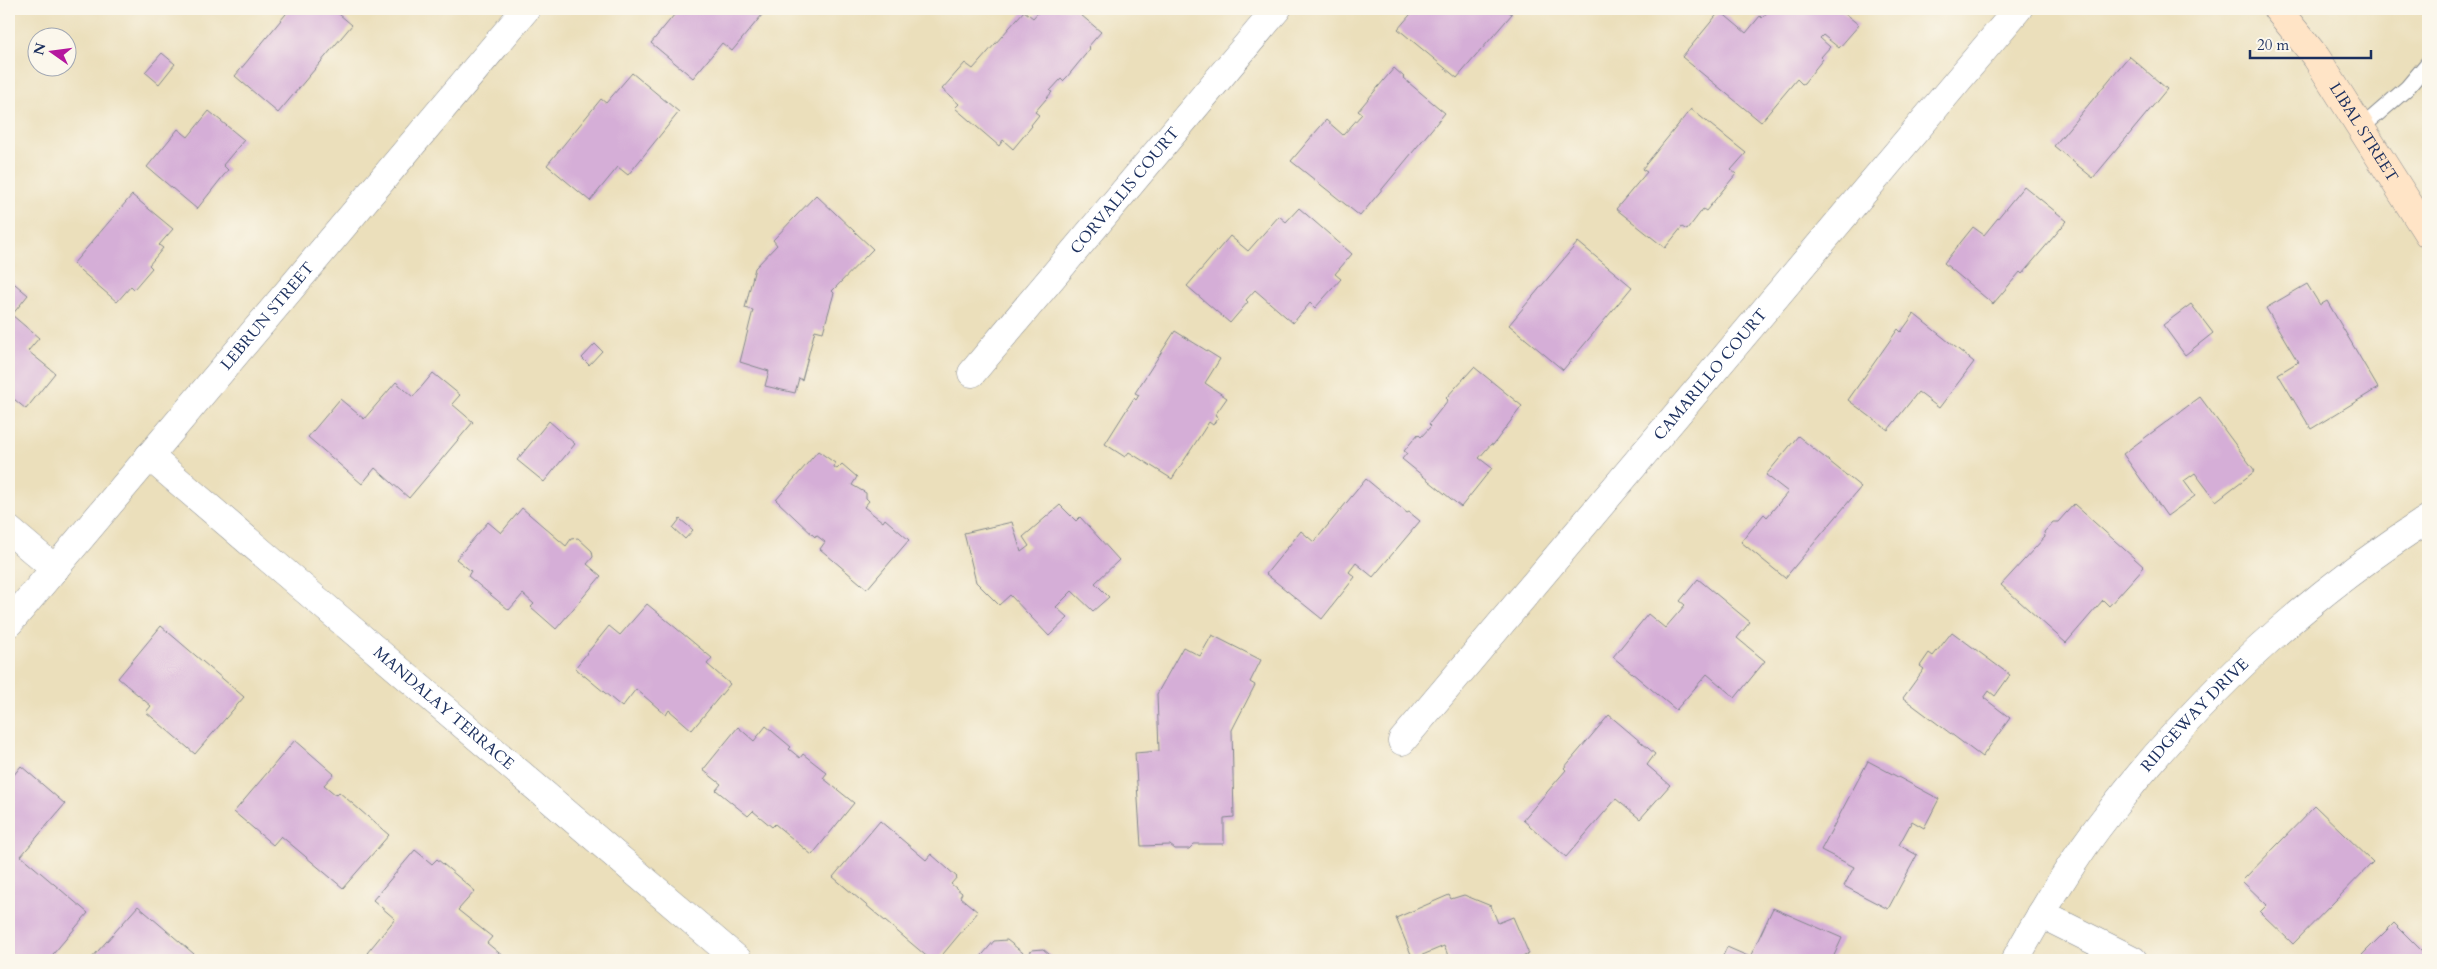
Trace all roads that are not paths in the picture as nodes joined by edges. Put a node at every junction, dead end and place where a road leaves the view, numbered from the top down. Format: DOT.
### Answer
graph roads {
  1 [pos="526,9"];
  2 [pos="1277,9"];
  3 [pos="2018,9"];
  4 [pos="2277,9"];
  5 [pos="2428,64"];
  6 [pos="2361,128"];
  7 [pos="2428,234"];
  8 [pos="972,373"];
  9 [pos="149,456"];
  10 [pos="2428,519"];
  11 [pos="9,530"];
  12 [pos="55,569"];
  13 [pos="9,624"];
  14 [pos="1402,741"];
  15 [pos="2041,914"];
  16 [pos="738,960"];
  17 [pos="2015,960"];
  18 [pos="2132,960"];
  1 -- 9 [label="street, LEBRUN STREET"];
  2 -- 8 [label="street, CORVALLIS COURT"];
  3 -- 14 [label="street, CAMARILLO COURT"];
  4 -- 6 [label="street, LIBAL STREET"];
  5 -- 6 [label="lane"];
  6 -- 7 [label="street, LIBAL STREET"];
  9 -- 12 [label="street, LEBRUN STREET"];
  9 -- 16 [label="street, MANDALAY TERRACE"];
  10 -- 15 [label="street, RIDGEWAY DRIVE"];
  11 -- 12 [label="street"];
  12 -- 13 [label="street, LEBRUN STREET"];
  15 -- 17 [label="street, RIDGEWAY DRIVE"];
  15 -- 18 [label="street"];
}
